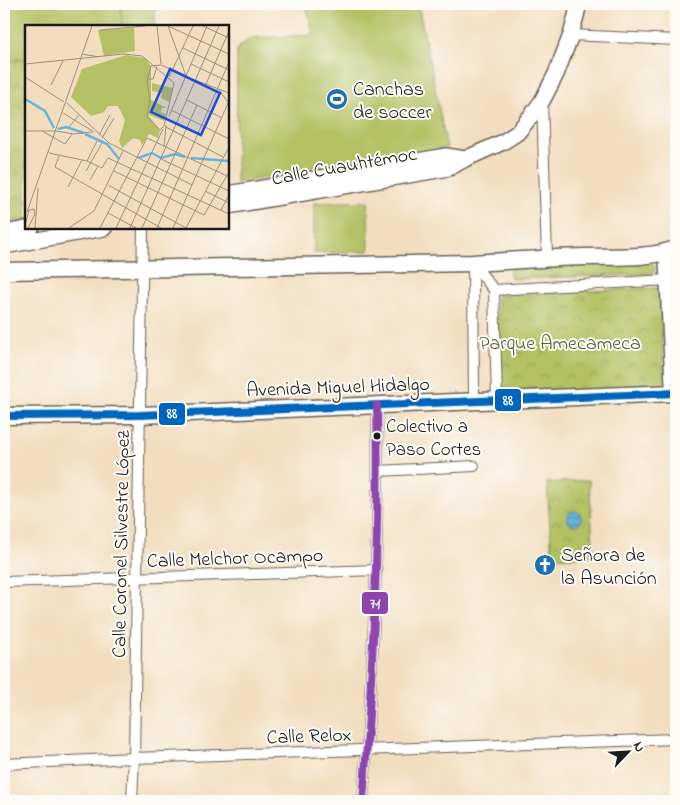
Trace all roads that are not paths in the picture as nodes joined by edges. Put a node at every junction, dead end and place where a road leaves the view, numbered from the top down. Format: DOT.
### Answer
graph roads {
  1 [pos="579,4"];
  2 [pos="571,35"];
  3 [pos="676,40"];
  4 [pos="542,101"];
  5 [pos="229,194"];
  6 [pos="245,197"];
  7 [pos="229,205"];
  8 [pos="26,229"];
  9 [pos="88,229"];
  10 [pos="143,229"];
  11 [pos="72,230"];
  12 [pos="4,233"];
  13 [pos="4,246"];
  14 [pos="672,250"];
  15 [pos="547,258"];
  16 [pos="474,264"];
  17 [pos="142,268"];
  18 [pos="4,271"];
  19 [pos="668,280"];
  20 [pos="494,290"];
  21 [pos="675,393"];
  22 [pos="497,400"];
  23 [pos="474,401"];
  24 [pos="377,405"];
  25 [pos="140,415"];
  26 [pos="4,416"];
  27 [pos="474,466"];
  28 [pos="378,471"];
  29 [pos="376,570"];
  30 [pos="136,578"];
  31 [pos="4,582"];
  32 [pos="676,739"];
  33 [pos="367,750"];
  34 [pos="134,758"];
  35 [pos="4,764"];
  36 [pos="132,801"];
  37 [pos="363,801"];
  1 -- 2 [label="main road, Calle Cuauhtémoc"];
  2 -- 3 [label="street"];
  2 -- 4 [label="main road, Calle Cuauhtémoc"];
  4 -- 6 [label="main road, Calle Cuauhtémoc"];
  4 -- 15 [label="street"];
  5 -- 6 [label="main road, Calle Cuauhtémoc"];
  6 -- 7 [label="main road, Calle Cuauhtémoc"];
  8 -- 12 [label="main road"];
  9 -- 11 [label="main road"];
  10 -- 17 [label="street, Calle Coronel Silvestre López"];
  11 -- 13 [label="main road"];
  14 -- 15 [label="main road"];
  14 -- 19 [label="main road"];
  15 -- 16 [label="main road"];
  16 -- 17 [label="main road"];
  16 -- 20 [label="street"];
  16 -- 23 [label="street"];
  17 -- 18 [label="main road"];
  17 -- 25 [label="street, Calle Coronel Silvestre López"];
  19 -- 20 [label="street"];
  19 -- 21 [label="main road"];
  20 -- 22 [label="street"];
  21 -- 22 [label="main road, Avenida Miguel Hidalgo"];
  22 -- 23 [label="main road, Avenida Miguel Hidalgo"];
  23 -- 24 [label="main road, Avenida Miguel Hidalgo"];
  24 -- 25 [label="main road, Avenida Miguel Hidalgo"];
  24 -- 28 [label="street"];
  25 -- 26 [label="main road, Avenida Miguel Hidalgo"];
  25 -- 30 [label="street, Calle Coronel Silvestre López"];
  27 -- 28 [label="street"];
  28 -- 29 [label="street"];
  29 -- 30 [label="street, Calle Melchor Ocampo"];
  29 -- 33 [label="street"];
  30 -- 31 [label="street, Calle Melchor Ocampo"];
  30 -- 34 [label="street, Calle Coronel Silvestre López"];
  32 -- 33 [label="street, Calle Relox"];
  33 -- 34 [label="street, Calle Relox"];
  33 -- 37 [label="street"];
  34 -- 35 [label="street, Calle Relox"];
  34 -- 36 [label="street, Calle Coronel Silvestre López"];
}
